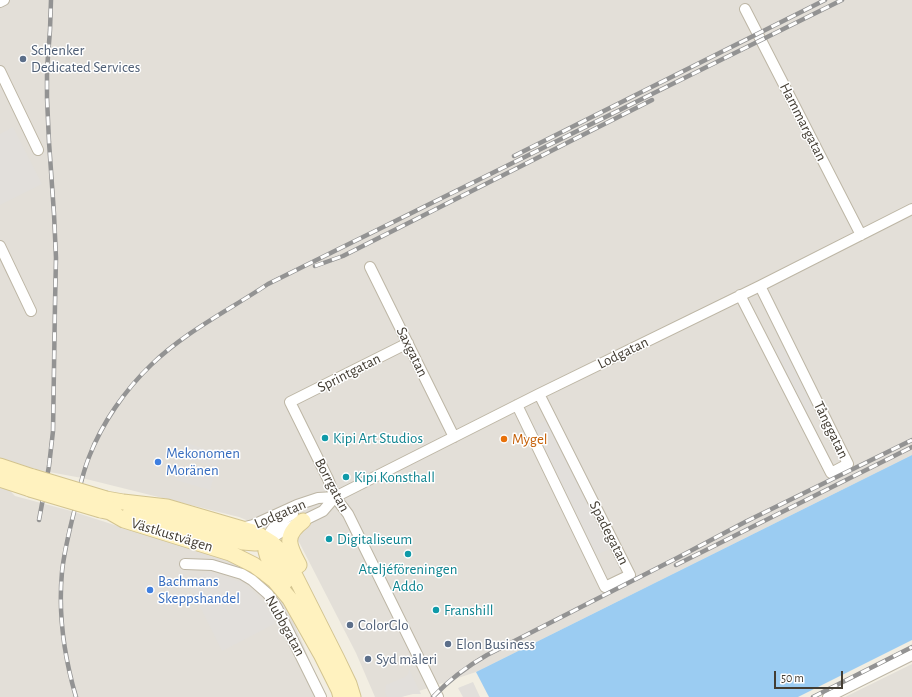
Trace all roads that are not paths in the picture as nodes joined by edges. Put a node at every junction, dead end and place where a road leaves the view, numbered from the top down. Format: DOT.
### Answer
graph roads {
  1 [pos="4,0"];
  2 [pos="0,2"];
  3 [pos="745,9"];
  4 [pos="0,71"];
  5 [pos="3,84"];
  6 [pos="38,150"];
  7 [pos="912,209"];
  8 [pos="861,235"];
  9 [pos="0,246"];
  10 [pos="370,267"];
  11 [pos="760,286"];
  12 [pos="740,296"];
  13 [pos="31,311"];
  14 [pos="408,343"];
  15 [pos="539,394"];
  16 [pos="290,402"];
  17 [pos="517,405"];
  18 [pos="454,437"];
  19 [pos="0,466"];
  20 [pos="0,479"];
  21 [pos="32,483"];
  22 [pos="335,497"];
  23 [pos="318,498"];
  24 [pos="106,507"];
  25 [pos="302,521"];
  26 [pos="241,528"];
  27 [pos="267,540"];
  28 [pos="185,564"];
  29 [pos="311,636"];
  30 [pos="912,655"];
  31 [pos="321,697"];
  32 [pos="341,697"];
  33 [pos="353,697"];
  34 [pos="358,697"];
  35 [pos="438,697"];
  36 [pos="828,697"];
  1 -- 2 [label="street"];
  3 -- 8 [label="street, Hammargatan"];
  4 -- 5 [label="street"];
  5 -- 6 [label="street"];
  7 -- 8 [label="street, Lodgatan"];
  8 -- 11 [label="street, Lodgatan"];
  9 -- 13 [label="street"];
  10 -- 14 [label="street, Saxgatan"];
  11 -- 12 [label="street, Lodgatan"];
  11 -- 12 [label="street, Tånggatan"];
  12 -- 15 [label="street, Lodgatan"];
  14 -- 16 [label="street, Sprintgatan"];
  14 -- 18 [label="street, Saxgatan"];
  15 -- 17 [label="street, Lodgatan"];
  15 -- 17 [label="street, Spadegatan"];
  16 -- 22 [label="street, Borrgatan"];
  17 -- 18 [label="street, Lodgatan"];
  18 -- 22 [label="street, Lodgatan"];
  19 -- 21 [label="main road, Västkustvägen"];
  20 -- 21 [label="main road, Västkustvägen"];
  21 -- 24 [label="main road, Västkustvägen, bridge"];
  22 -- 23 [label="street, Lodgatan"];
  22 -- 25 [label="street, Lodgatan"];
  22 -- 35 [label="street, Borrgatan"];
  23 -- 26 [label="street, Lodgatan"];
  23 -- 27 [label="street, Lodgatan"];
  24 -- 26 [label="main road, Västkustvägen"];
  24 -- 27 [label="main road"];
  24 -- 29 [label="main road, Västkustvägen"];
  25 -- 27 [label="street, Lodgatan"];
  25 -- 34 [label="main road"];
  26 -- 27 [label="main road, Västkustvägen"];
  27 -- 29 [label="main road, Västkustvägen"];
  27 -- 33 [label="main road, Västkustvägen"];
  28 -- 31 [label="street, Nubbgatan"];
  29 -- 32 [label="main road, Västkustvägen"];
  30 -- 36 [label="street"];
}
